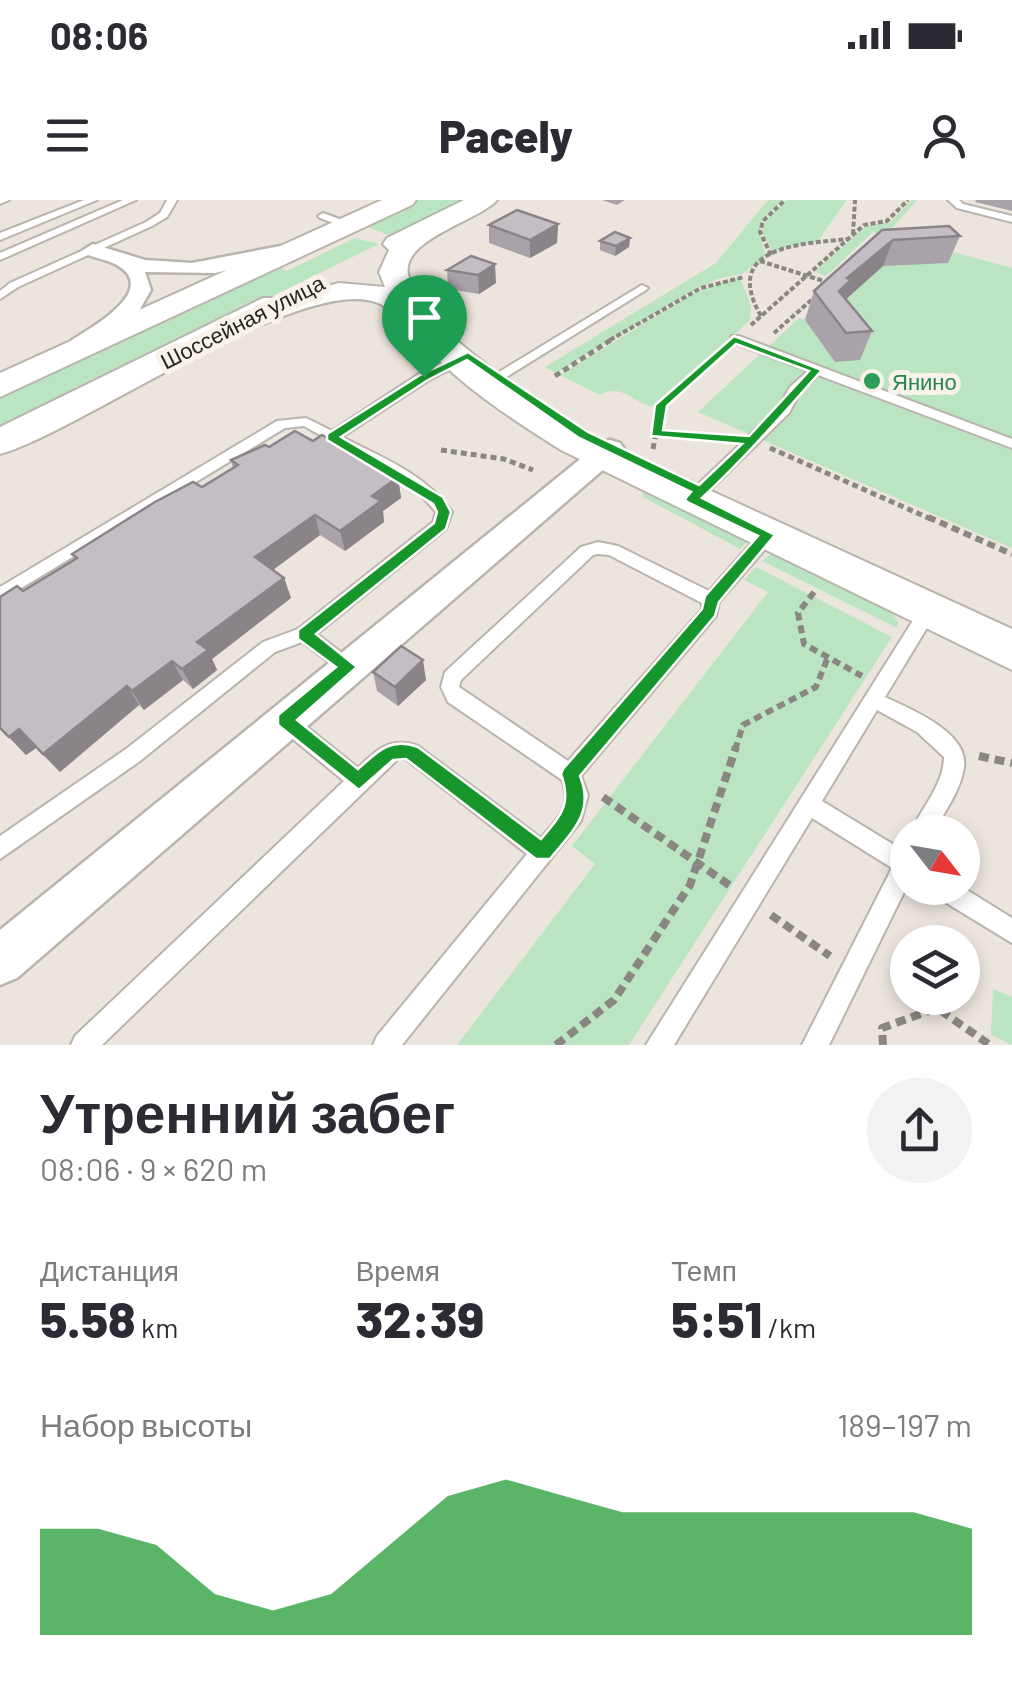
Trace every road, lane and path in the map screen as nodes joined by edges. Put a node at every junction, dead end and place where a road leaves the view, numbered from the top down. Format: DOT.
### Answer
graph roads {
  1 [pos="92,200"];
  2 [pos="134,200"];
  3 [pos="172,200"];
  4 [pos="402,200"];
  5 [pos="484,200"];
  6 [pos="784,200"];
  7 [pos="855,200"];
  8 [pos="908,200"];
  9 [pos="953,200"];
  10 [pos="128,214"];
  11 [pos="1012,219"];
  12 [pos="120,227"];
  13 [pos="424,230"];
  14 [pos="0,237"];
  15 [pos="850,237"];
  16 [pos="102,245"];
  17 [pos="296,249"];
  18 [pos="771,254"];
  19 [pos="0,257"];
  20 [pos="760,261"];
  21 [pos="130,265"];
  22 [pos="842,271"];
  23 [pos="807,276"];
  24 [pos="744,277"];
  25 [pos="830,283"];
  26 [pos="840,286"];
  27 [pos="642,288"];
  28 [pos="0,296"];
  29 [pos="761,316"];
  30 [pos="246,319"];
  31 [pos="734,340"];
  32 [pos="758,348"];
  33 [pos="70,353"];
  34 [pos="478,369"];
  35 [pos="816,370"];
  36 [pos="554,376"];
  37 [pos="0,386"];
  38 [pos="656,433"];
  39 [pos="332,437"];
  40 [pos="753,440"];
  41 [pos="0,442"];
  42 [pos="1012,444"];
  43 [pos="441,450"];
  44 [pos="606,452"];
  45 [pos="651,463"];
  46 [pos="534,470"];
  47 [pos="696,495"];
  48 [pos="768,535"];
  49 [pos="1012,554"];
  50 [pos="814,592"];
  51 [pos="0,595"];
  52 [pos="711,600"];
  53 [pos="930,605"];
  54 [pos="304,634"];
  55 [pos="1012,637"];
  56 [pos="1012,651"];
  57 [pos="828,657"];
  58 [pos="348,667"];
  59 [pos="876,693"];
  60 [pos="284,720"];
  61 [pos="570,774"];
  62 [pos="359,781"];
  63 [pos="808,804"];
  64 [pos="930,815"];
  65 [pos="0,849"];
  66 [pos="543,852"];
  67 [pos="890,853"];
  68 [pos="697,864"];
  69 [pos="890,896"];
  70 [pos="749,899"];
  71 [pos="970,905"];
  72 [pos="1012,931"];
  73 [pos="0,961"];
  74 [pos="852,971"];
  75 [pos="84,1045"];
  76 [pos="386,1045"];
  77 [pos="556,1045"];
  78 [pos="659,1045"];
  79 [pos="814,1045"];
  80 [pos="883,1045"];
  81 [pos="990,1045"];
  1 -- 14 [label="lane"];
  2 -- 10 [label="lane"];
  2 -- 19 [label="lane"];
  3 -- 16 [label="lane"];
  4 -- 17 [label="street, Шоссейная улица"];
  5 -- 13 [label="street, Шоссейная улица"];
  6 -- 18 [label="path"];
  7 -- 15 [label="path"];
  8 -- 15 [label="path"];
  9 -- 11 [label="lane"];
  12 -- 16 [label="lane"];
  13 -- 30 [label="street, Шоссейная улица"];
  13 -- 34 [label="street"];
  15 -- 18 [label="path"];
  15 -- 23 [label="path"];
  16 -- 21 [label="street"];
  16 -- 28 [label="lane"];
  17 -- 21 [label="street"];
  17 -- 33 [label="street, Шоссейная улица"];
  18 -- 20 [label="path"];
  20 -- 23 [label="path"];
  20 -- 24 [label="path"];
  21 -- 33 [label="street"];
  22 -- 25 [label="path"];
  23 -- 25 [label="path"];
  23 -- 29 [label="path"];
  24 -- 29 [label="path"];
  24 -- 36 [label="path"];
  25 -- 26 [label="path"];
  25 -- 32 [label="path"];
  27 -- 34 [label="lane"];
  29 -- 31 [label="path"];
  30 -- 34 [label="street"];
  30 -- 41 [label="street, Шоссейная улица"];
  31 -- 32 [label="lane"];
  31 -- 38 [label="path"];
  32 -- 35 [label="lane"];
  33 -- 37 [label="street, Шоссейная улица"];
  34 -- 39 [label="lane"];
  34 -- 44 [label="street"];
  35 -- 40 [label="lane"];
  35 -- 42 [label="lane"];
  38 -- 40 [label="path"];
  38 -- 45 [label="path"];
  39 -- 51 [label="lane"];
  39 -- 54 [label="lane"];
  40 -- 47 [label="lane"];
  40 -- 49 [label="path"];
  43 -- 46 [label="path"];
  44 -- 47 [label="street"];
  44 -- 58 [label="street"];
  47 -- 48 [label="street"];
  47 -- 53 [label="street"];
  48 -- 52 [label="lane"];
  48 -- 53 [label="street"];
  50 -- 57 [label="path"];
  52 -- 61 [label="lane"];
  52 -- 61 [label="lane"];
  53 -- 55 [label="street"];
  53 -- 56 [label="street"];
  53 -- 59 [label="lane"];
  54 -- 58 [label="lane"];
  54 -- 65 [label="lane"];
  57 -- 59 [label="path"];
  57 -- 68 [label="path"];
  58 -- 60 [label="street"];
  59 -- 63 [label="lane"];
  59 -- 64 [label="lane"];
  60 -- 62 [label="lane"];
  60 -- 73 [label="street"];
  61 -- 66 [label="lane"];
  61 -- 68 [label="path"];
  62 -- 66 [label="lane"];
  62 -- 75 [label="lane"];
  63 -- 67 [label="lane"];
  63 -- 70 [label="lane"];
  66 -- 76 [label="lane"];
  68 -- 70 [label="path"];
  68 -- 77 [label="path"];
  69 -- 74 [label="lane"];
  70 -- 74 [label="path"];
  70 -- 78 [label="lane"];
  71 -- 72 [label="lane"];
  74 -- 79 [label="lane"];
  80 -- 81 [label="path"];
}
